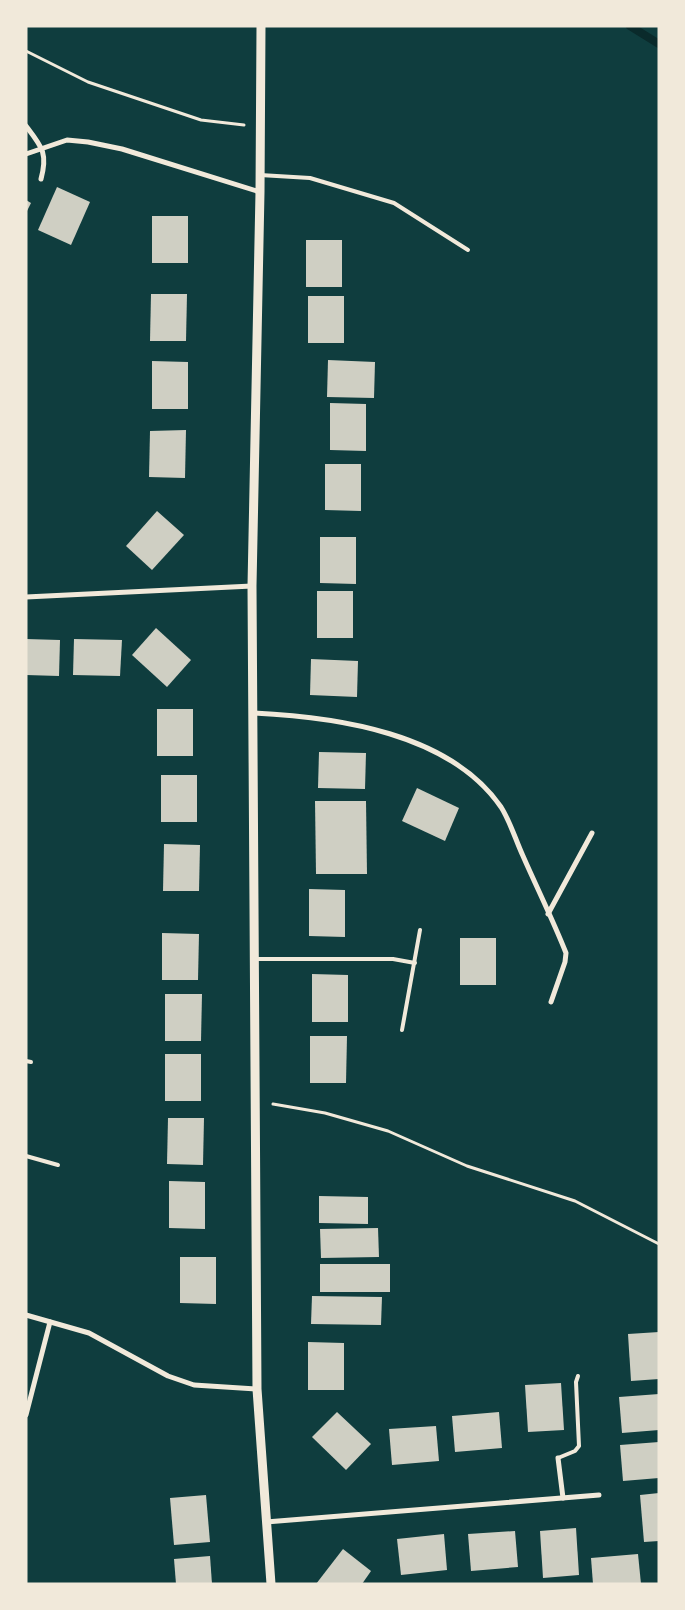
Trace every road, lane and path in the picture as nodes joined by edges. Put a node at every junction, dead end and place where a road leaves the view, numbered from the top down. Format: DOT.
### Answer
graph roads {
  1 [pos="261,26"];
  2 [pos="26,51"];
  3 [pos="26,126"];
  4 [pos="260,127"];
  5 [pos="42,149"];
  6 [pos="26,154"];
  7 [pos="260,175"];
  8 [pos="41,179"];
  9 [pos="260,192"];
  10 [pos="468,250"];
  11 [pos="252,586"];
  12 [pos="26,597"];
  13 [pos="254,713"];
  14 [pos="592,833"];
  15 [pos="548,914"];
  16 [pos="420,930"];
  17 [pos="255,959"];
  18 [pos="415,963"];
  19 [pos="551,1002"];
  20 [pos="402,1030"];
  21 [pos="256,1100"];
  22 [pos="26,1156"];
  23 [pos="58,1165"];
  24 [pos="659,1244"];
  25 [pos="26,1315"];
  26 [pos="50,1322"];
  27 [pos="578,1376"];
  28 [pos="257,1389"];
  29 [pos="26,1415"];
  30 [pos="558,1458"];
  31 [pos="599,1494"];
  32 [pos="563,1498"];
  33 [pos="266,1522"];
  34 [pos="271,1584"];
  1 -- 4 [label="street"];
  2 -- 4 [label="path"];
  3 -- 5 [label="street"];
  4 -- 7 [label="street"];
  5 -- 6 [label="street"];
  5 -- 8 [label="street"];
  5 -- 9 [label="street"];
  7 -- 9 [label="street"];
  7 -- 10 [label="lane"];
  9 -- 11 [label="street"];
  11 -- 12 [label="street"];
  11 -- 13 [label="street"];
  13 -- 15 [label="street"];
  13 -- 17 [label="street"];
  14 -- 15 [label="street"];
  15 -- 19 [label="street"];
  16 -- 18 [label="lane"];
  17 -- 18 [label="lane"];
  17 -- 21 [label="street"];
  18 -- 20 [label="lane"];
  21 -- 24 [label="path"];
  21 -- 28 [label="street"];
  22 -- 23 [label="lane"];
  25 -- 26 [label="street"];
  26 -- 28 [label="street"];
  26 -- 29 [label="street"];
  27 -- 30 [label="lane"];
  28 -- 33 [label="street"];
  30 -- 32 [label="street"];
  31 -- 32 [label="street"];
  32 -- 33 [label="street"];
  33 -- 34 [label="street"];
}
